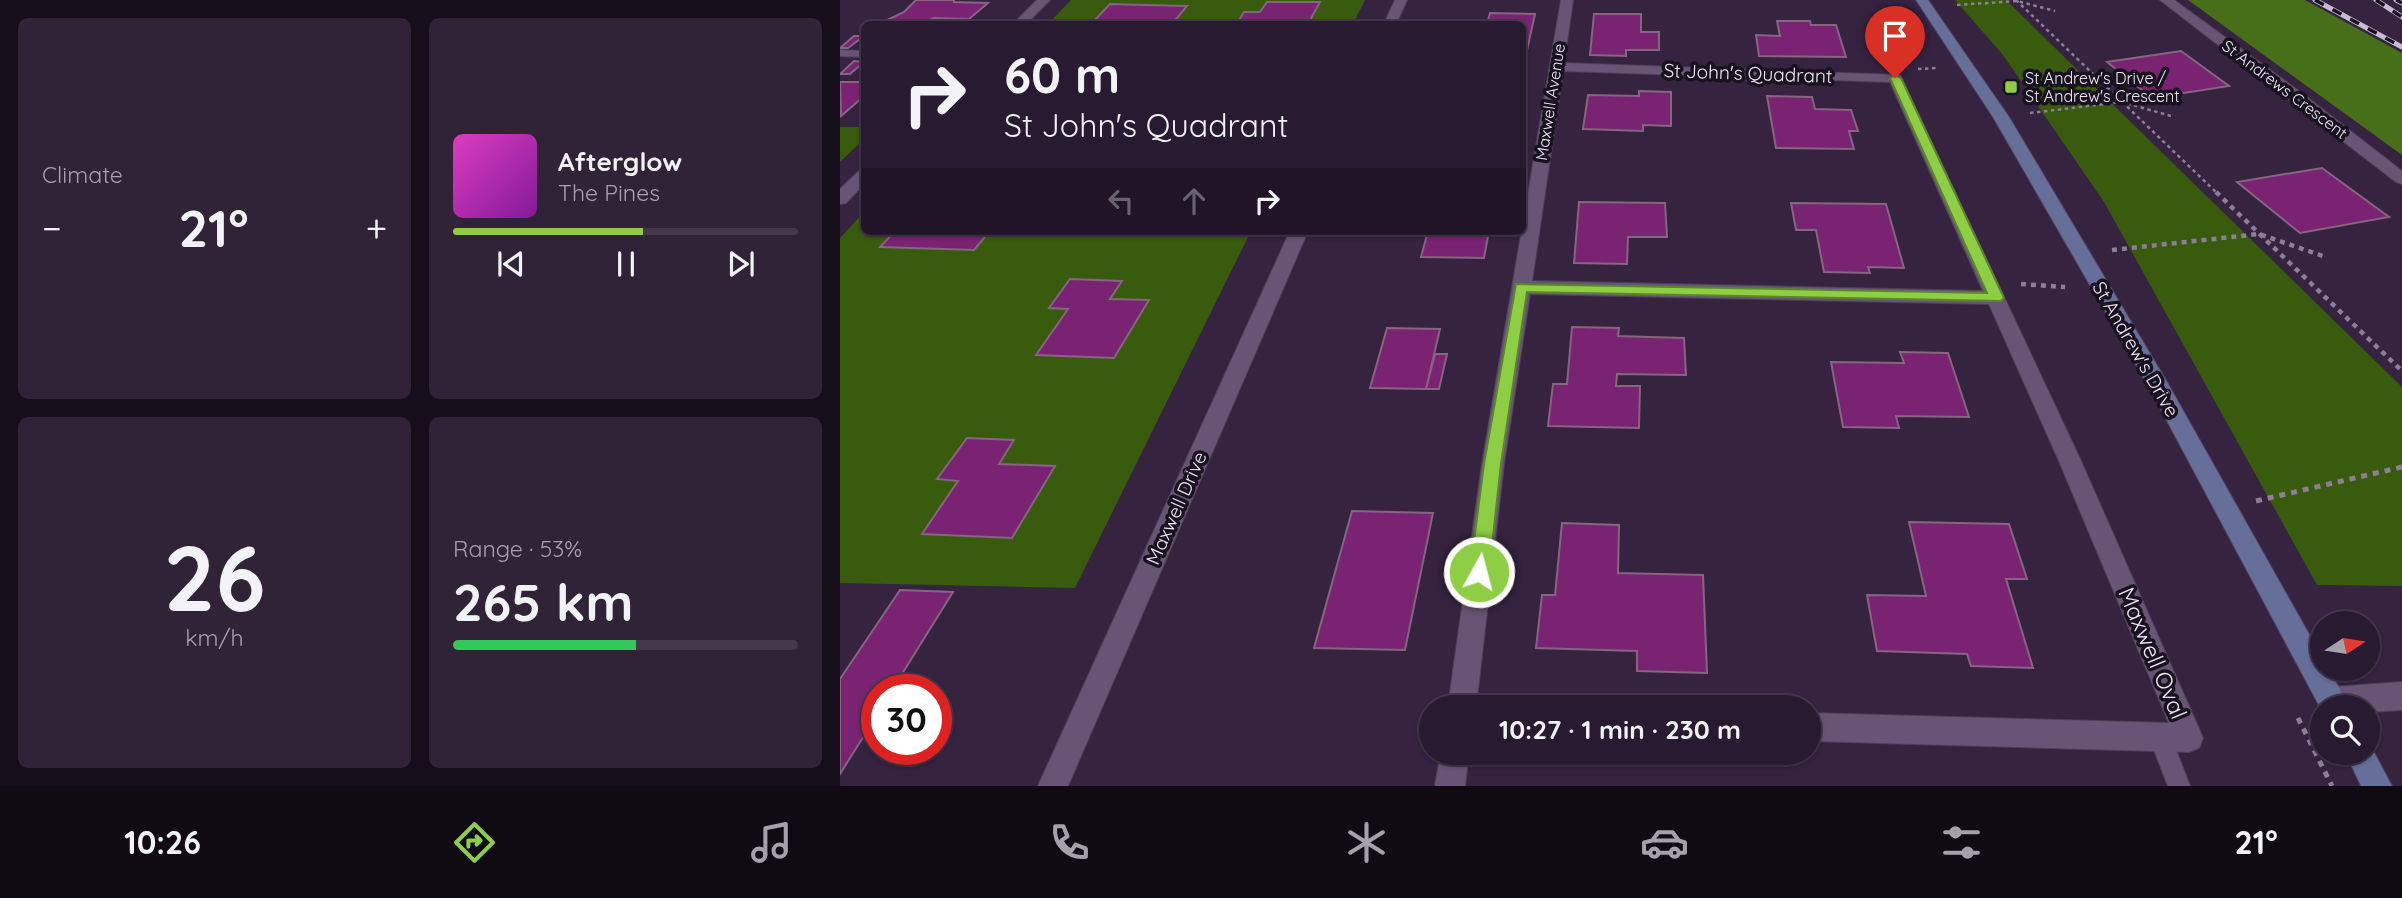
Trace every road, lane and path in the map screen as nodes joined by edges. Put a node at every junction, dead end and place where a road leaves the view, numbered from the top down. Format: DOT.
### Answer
graph roads {
  1 [pos="1044,0"];
  2 [pos="1401,0"];
  3 [pos="1567,0"];
  4 [pos="2017,0"];
  5 [pos="2166,0"];
  6 [pos="1925,4"];
  7 [pos="2056,11"];
  8 [pos="1022,21"];
  9 [pos="1391,21"];
  10 [pos="840,53"];
  11 [pos="861,54"];
  12 [pos="1969,67"];
  13 [pos="1555,68"];
  14 [pos="1895,78"];
  15 [pos="2122,102"];
  16 [pos="2171,116"];
  17 [pos="2001,117"];
  18 [pos="861,178"];
  19 [pos="2402,179"];
  20 [pos="840,199"];
  21 [pos="2259,234"];
  22 [pos="1297,235"];
  23 [pos="2080,253"];
  24 [pos="2326,257"];
  25 [pos="1521,287"];
  26 [pos="2101,289"];
  27 [pos="1993,290"];
  28 [pos="2402,372"];
  29 [pos="2402,467"];
  30 [pos="2227,509"];
  31 [pos="1464,695"];
  32 [pos="2328,695"];
  33 [pos="2402,696"];
  34 [pos="2380,699"];
  35 [pos="1821,727"];
  36 [pos="2160,737"];
  37 [pos="1453,765"];
  38 [pos="2366,765"];
  39 [pos="1053,786"];
  40 [pos="1450,786"];
  41 [pos="2179,786"];
  42 [pos="2377,786"];
  1 -- 8 [label="street"];
  2 -- 9 [label="street"];
  3 -- 13 [label="street, Maxwell Avenue"];
  4 -- 6 [label="path"];
  4 -- 7 [label="path"];
  4 -- 15 [label="path"];
  5 -- 19 [label="street, St Andrews Crescent"];
  6 -- 12 [label="street, St Andrew's Drive"];
  10 -- 11 [label="lane"];
  12 -- 14 [label="path"];
  12 -- 17 [label="street, St Andrew's Drive"];
  13 -- 14 [label="street, St John's Quadrant"];
  13 -- 25 [label="street, Maxwell Avenue"];
  14 -- 27 [label="street"];
  15 -- 16 [label="path"];
  15 -- 17 [label="path"];
  15 -- 21 [label="path"];
  17 -- 23 [label="street, St Andrew's Drive"];
  18 -- 20 [label="street"];
  21 -- 23 [label="path"];
  21 -- 24 [label="path"];
  21 -- 28 [label="path"];
  22 -- 39 [label="street, Maxwell Drive"];
  23 -- 26 [label="street, St Andrew's Drive"];
  25 -- 27 [label="street"];
  25 -- 31 [label="street, Maxwell Avenue"];
  26 -- 27 [label="path"];
  26 -- 30 [label="street, St Andrew's Drive"];
  27 -- 36 [label="street, Maxwell Oval"];
  29 -- 30 [label="path"];
  30 -- 32 [label="street, St Andrew's Drive"];
  33 -- 34 [label="street"];
  35 -- 36 [label="street, Maxwell Oval"];
  36 -- 41 [label="lane"];
  37 -- 40 [label="street"];
  38 -- 42 [label="street"];
}
